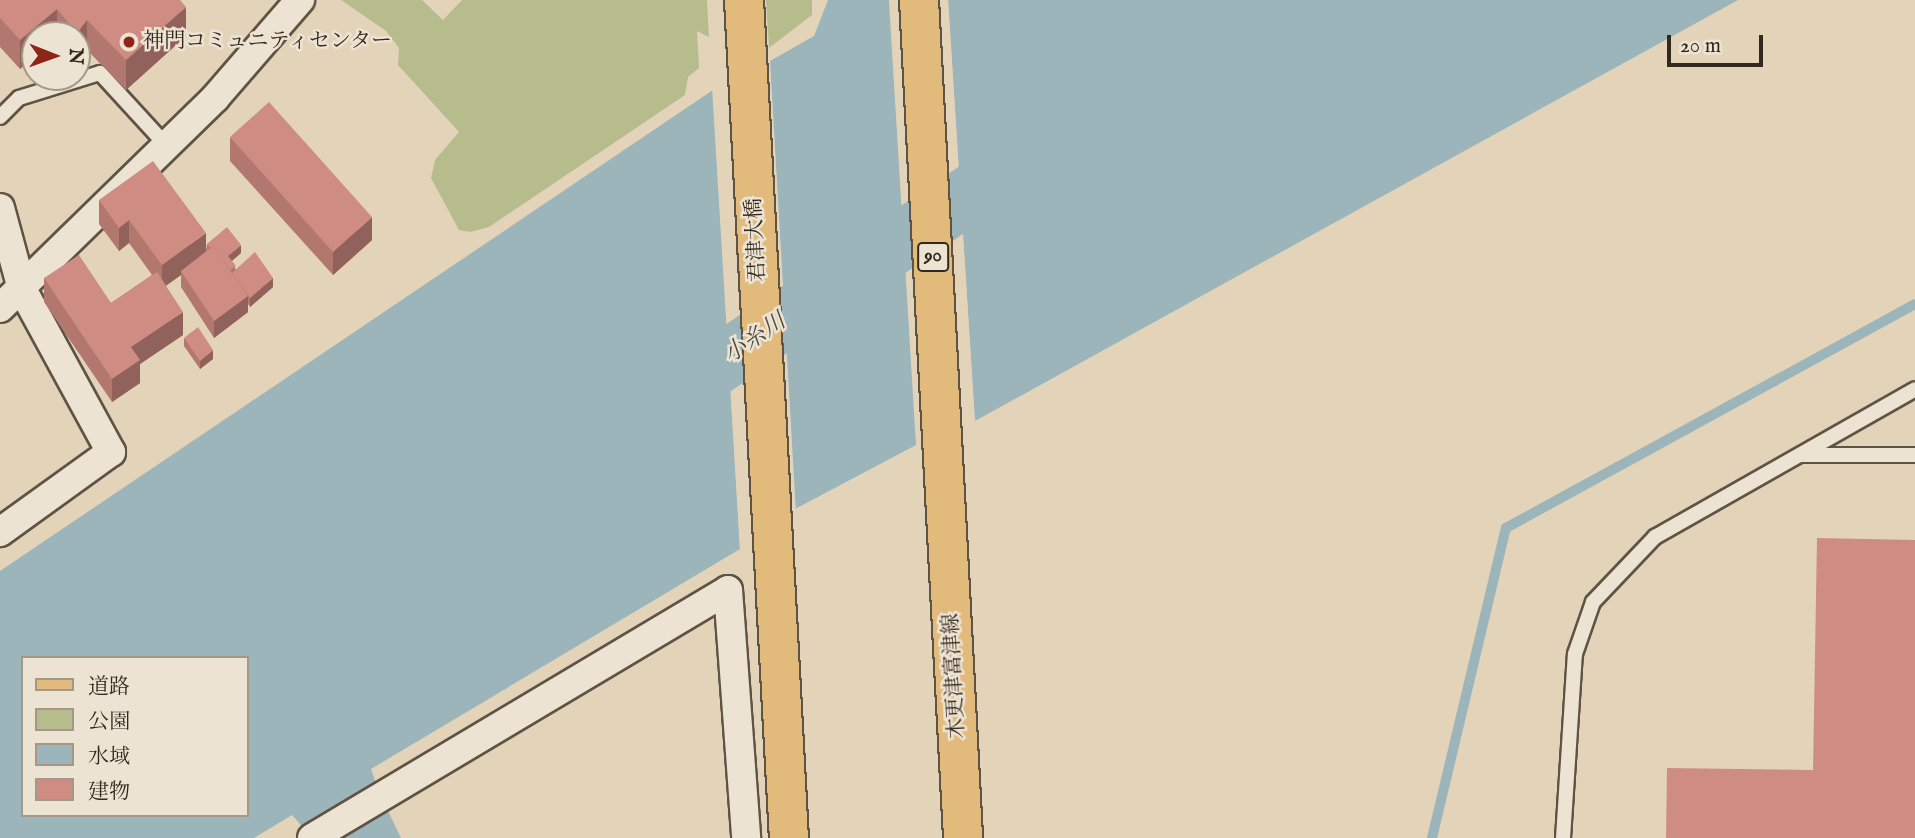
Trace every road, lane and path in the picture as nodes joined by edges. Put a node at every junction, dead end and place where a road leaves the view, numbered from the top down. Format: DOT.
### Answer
graph roads {
  1 [pos="300,0"];
  2 [pos="744,0"];
  3 [pos="919,0"];
  4 [pos="0,117"];
  5 [pos="167,146"];
  6 [pos="0,208"];
  7 [pos="22,289"];
  8 [pos="0,308"];
  9 [pos="1915,389"];
  10 [pos="1799,455"];
  11 [pos="1915,455"];
  12 [pos="0,532"];
  13 [pos="312,838"];
  14 [pos="746,838"];
  15 [pos="789,838"];
  16 [pos="963,838"];
  17 [pos="1563,838"];
  1 -- 5 [label="street"];
  2 -- 15 [label="main road, 君津大橋"];
  3 -- 16 [label="main road, 木更津富津線 / 90"];
  4 -- 5 [label="lane"];
  5 -- 7 [label="street"];
  6 -- 7 [label="street"];
  7 -- 8 [label="street"];
  7 -- 12 [label="street"];
  9 -- 10 [label="lane"];
  10 -- 11 [label="lane"];
  10 -- 17 [label="lane"];
  13 -- 14 [label="street"];
}
